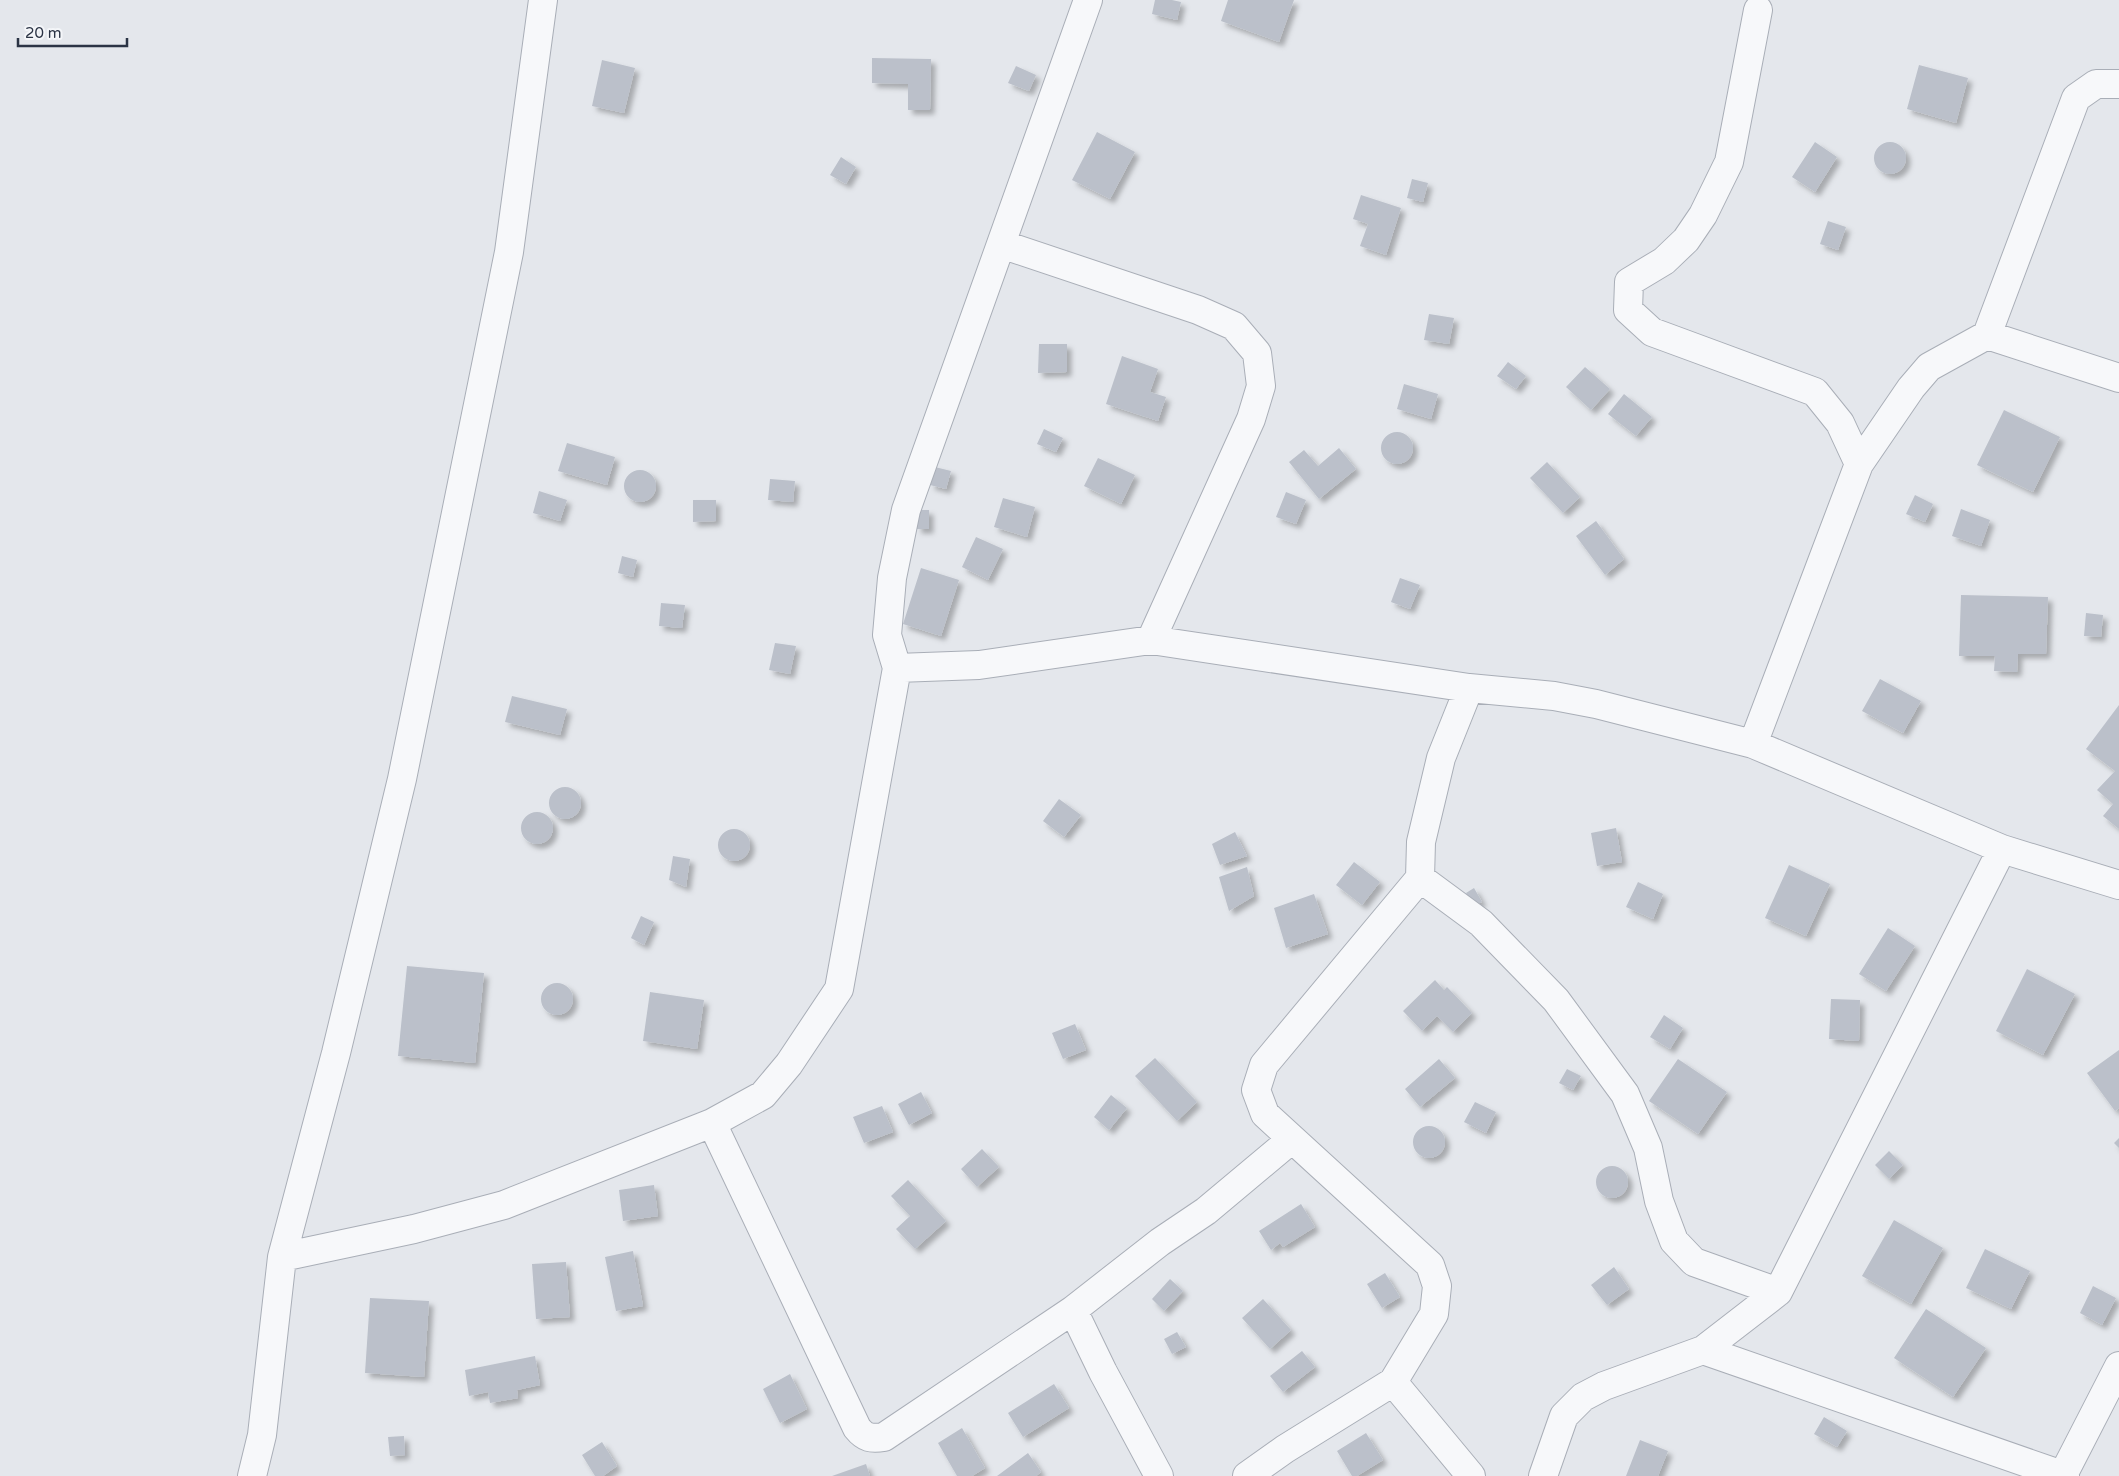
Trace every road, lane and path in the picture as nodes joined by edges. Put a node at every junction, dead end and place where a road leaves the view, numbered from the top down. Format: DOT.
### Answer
graph roads {
  1 [pos="543,0"];
  2 [pos="1088,0"];
  3 [pos="1758,10"];
  4 [pos="2119,84"];
  5 [pos="1001,244"];
  6 [pos="1987,335"];
  7 [pos="2119,378"];
  8 [pos="1859,464"];
  9 [pos="1151,640"];
  10 [pos="897,668"];
  11 [pos="1469,688"];
  12 [pos="1753,744"];
  13 [pos="2002,849"];
  14 [pos="1420,878"];
  15 [pos="2119,885"];
  16 [pos="712,1123"];
  17 [pos="1292,1139"];
  18 [pos="282,1257"];
  19 [pos="1778,1292"];
  20 [pos="1073,1310"];
  21 [pos="1704,1350"];
  22 [pos="2119,1366"];
  23 [pos="1393,1382"];
  24 [pos="252,1476"];
  25 [pos="1159,1476"];
  26 [pos="1247,1476"];
  27 [pos="1471,1476"];
  28 [pos="1543,1476"];
  29 [pos="2064,1476"];
  1 -- 18 [label="street"];
  2 -- 5 [label="street"];
  3 -- 8 [label="street"];
  4 -- 6 [label="street"];
  5 -- 9 [label="street"];
  5 -- 10 [label="street"];
  6 -- 7 [label="street"];
  6 -- 8 [label="street"];
  8 -- 12 [label="street"];
  9 -- 10 [label="street"];
  9 -- 11 [label="street"];
  10 -- 16 [label="street"];
  11 -- 12 [label="street"];
  11 -- 14 [label="street"];
  12 -- 13 [label="street"];
  13 -- 15 [label="street"];
  13 -- 19 [label="street"];
  14 -- 17 [label="street"];
  14 -- 19 [label="street"];
  16 -- 18 [label="street"];
  16 -- 20 [label="street"];
  17 -- 20 [label="street"];
  17 -- 23 [label="street"];
  18 -- 24 [label="street"];
  19 -- 21 [label="street"];
  20 -- 25 [label="street"];
  21 -- 28 [label="street"];
  21 -- 29 [label="street"];
  22 -- 29 [label="street"];
  23 -- 26 [label="street"];
  23 -- 27 [label="street"];
}
